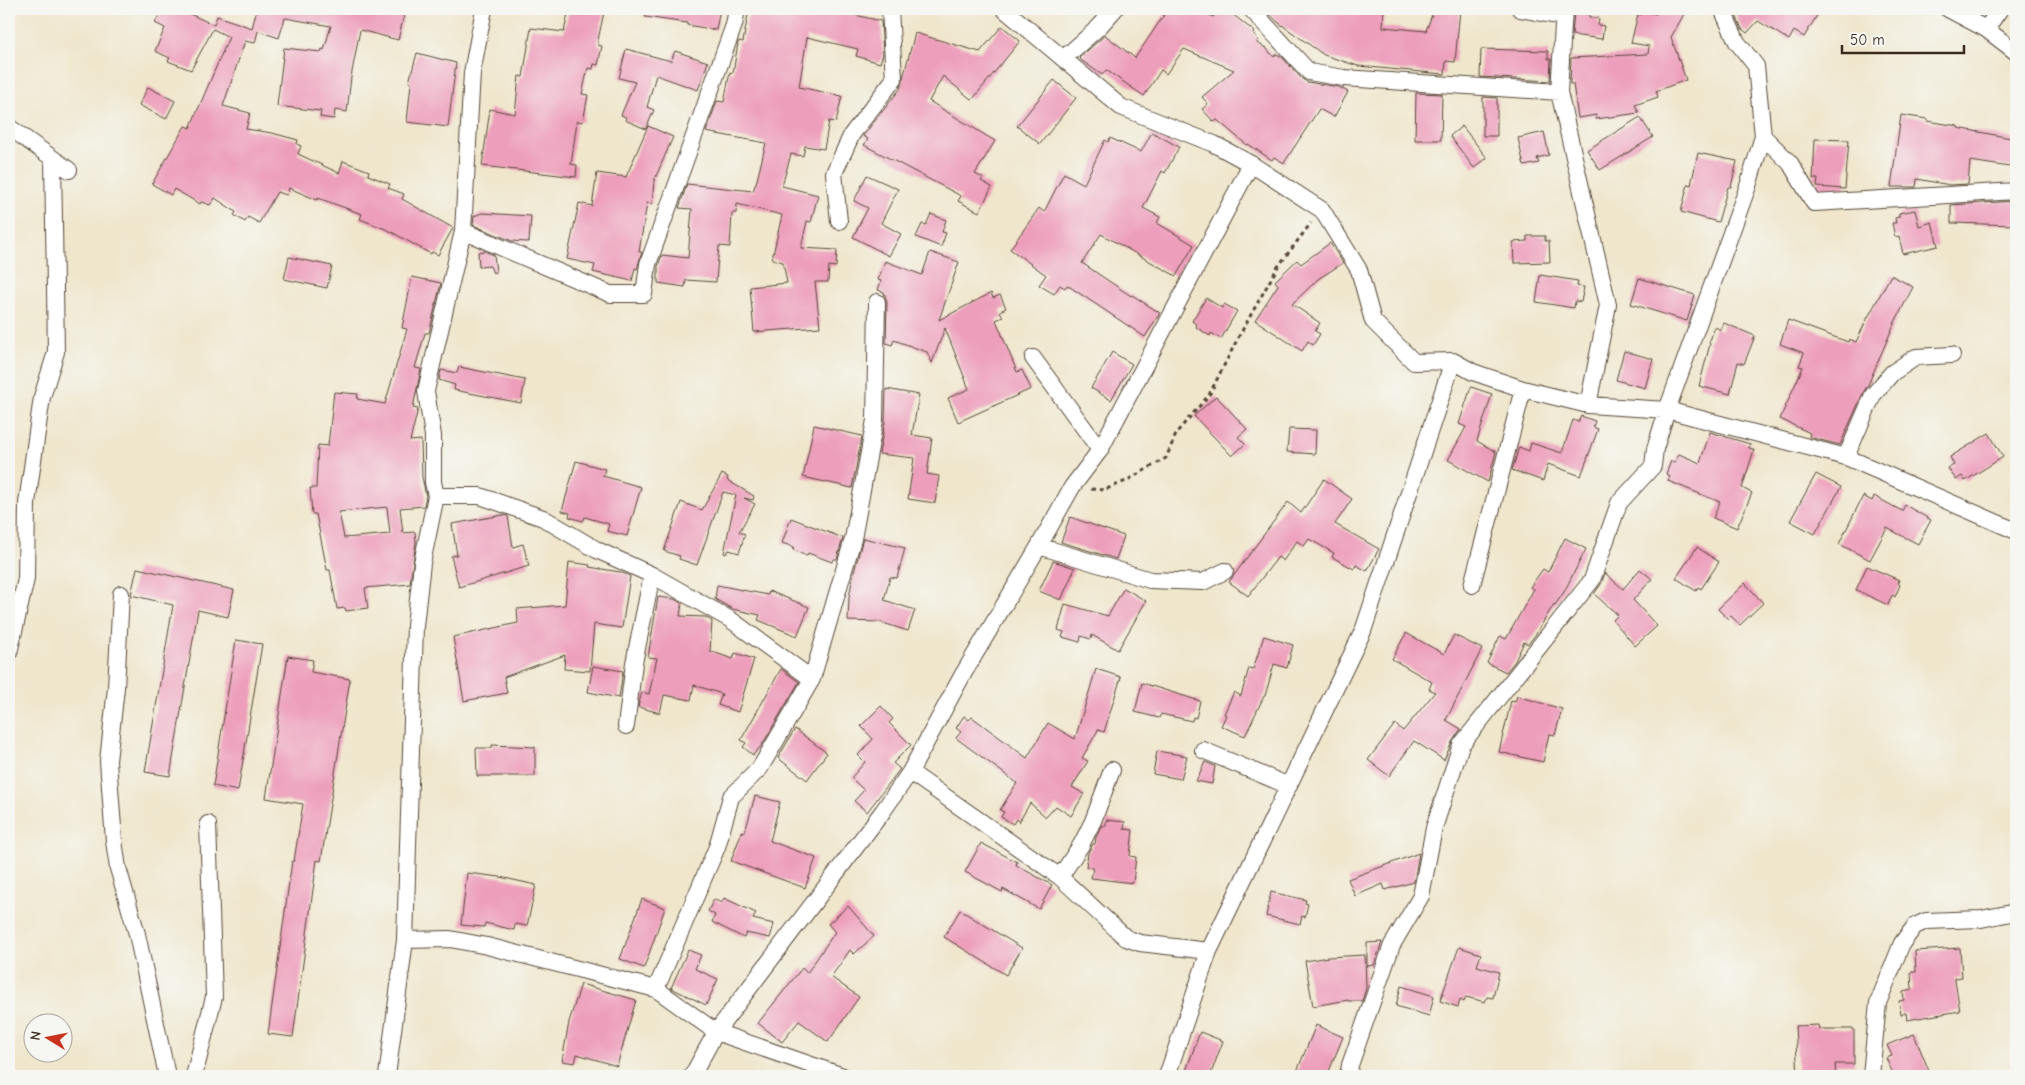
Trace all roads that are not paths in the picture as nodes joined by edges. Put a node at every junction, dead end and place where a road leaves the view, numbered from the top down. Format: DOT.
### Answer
graph roads {
  1 [pos="484,9"];
  2 [pos="737,9"];
  3 [pos="890,9"];
  4 [pos="1004,9"];
  5 [pos="1115,9"];
  6 [pos="1251,9"];
  7 [pos="1520,9"];
  8 [pos="1722,9"];
  9 [pos="1948,9"];
  10 [pos="2000,9"];
  11 [pos="1563,13"];
  12 [pos="1986,29"];
  13 [pos="2016,52"];
  14 [pos="1064,58"];
  15 [pos="1559,92"];
  16 [pos="9,127"];
  17 [pos="1763,136"];
  18 [pos="53,159"];
  19 [pos="1251,164"];
  20 [pos="68,170"];
  21 [pos="2016,191"];
  22 [pos="839,221"];
  23 [pos="463,232"];
  24 [pos="877,302"];
  25 [pos="1952,355"];
  26 [pos="1033,358"];
  27 [pos="1453,360"];
  28 [pos="1523,389"];
  29 [pos="1588,405"];
  30 [pos="1667,410"];
  31 [pos="1100,450"];
  32 [pos="1846,457"];
  33 [pos="436,496"];
  34 [pos="2016,531"];
  35 [pos="1040,546"];
  36 [pos="1225,571"];
  37 [pos="652,575"];
  38 [pos="1472,585"];
  39 [pos="121,594"];
  40 [pos="9,653"];
  41 [pos="812,679"];
  42 [pos="626,726"];
  43 [pos="1203,750"];
  44 [pos="1112,770"];
  45 [pos="910,772"];
  46 [pos="1288,786"];
  47 [pos="208,824"];
  48 [pos="1060,877"];
  49 [pos="2016,912"];
  50 [pos="405,940"];
  51 [pos="1209,951"];
  52 [pos="656,989"];
  53 [pos="716,1032"];
  54 [pos="167,1076"];
  55 [pos="194,1076"];
  56 [pos="387,1076"];
  57 [pos="692,1076"];
  58 [pos="843,1076"];
  59 [pos="1167,1076"];
  60 [pos="1348,1076"];
  61 [pos="1871,1076"];
  1 -- 23 [label="street"];
  2 -- 23 [label="street"];
  3 -- 22 [label="street"];
  4 -- 14 [label="street"];
  5 -- 14 [label="street"];
  6 -- 15 [label="street"];
  7 -- 11 [label="street"];
  8 -- 17 [label="street"];
  9 -- 12 [label="street"];
  10 -- 12 [label="street"];
  11 -- 15 [label="street"];
  12 -- 13 [label="street"];
  14 -- 19 [label="street"];
  15 -- 29 [label="street"];
  16 -- 18 [label="street"];
  17 -- 21 [label="street"];
  17 -- 30 [label="street"];
  18 -- 20 [label="street"];
  18 -- 40 [label="street"];
  19 -- 27 [label="street"];
  19 -- 31 [label="street"];
  23 -- 33 [label="street"];
  24 -- 41 [label="street"];
  25 -- 32 [label="street"];
  26 -- 31 [label="street"];
  27 -- 28 [label="street"];
  27 -- 46 [label="street"];
  28 -- 29 [label="street"];
  28 -- 38 [label="street"];
  29 -- 30 [label="street"];
  30 -- 32 [label="street"];
  30 -- 60 [label="street"];
  31 -- 35 [label="street"];
  32 -- 34 [label="street"];
  33 -- 37 [label="street"];
  33 -- 50 [label="street"];
  35 -- 36 [label="street"];
  35 -- 45 [label="street"];
  37 -- 41 [label="street"];
  37 -- 42 [label="street"];
  39 -- 54 [label="street"];
  41 -- 52 [label="street"];
  43 -- 46 [label="street"];
  44 -- 48 [label="street"];
  45 -- 48 [label="street"];
  45 -- 53 [label="street"];
  46 -- 51 [label="street"];
  47 -- 55 [label="street"];
  48 -- 51 [label="street"];
  49 -- 61 [label="street"];
  50 -- 52 [label="street"];
  50 -- 56 [label="street"];
  51 -- 59 [label="street"];
  52 -- 53 [label="street"];
  53 -- 57 [label="street"];
  53 -- 58 [label="street"];
}
